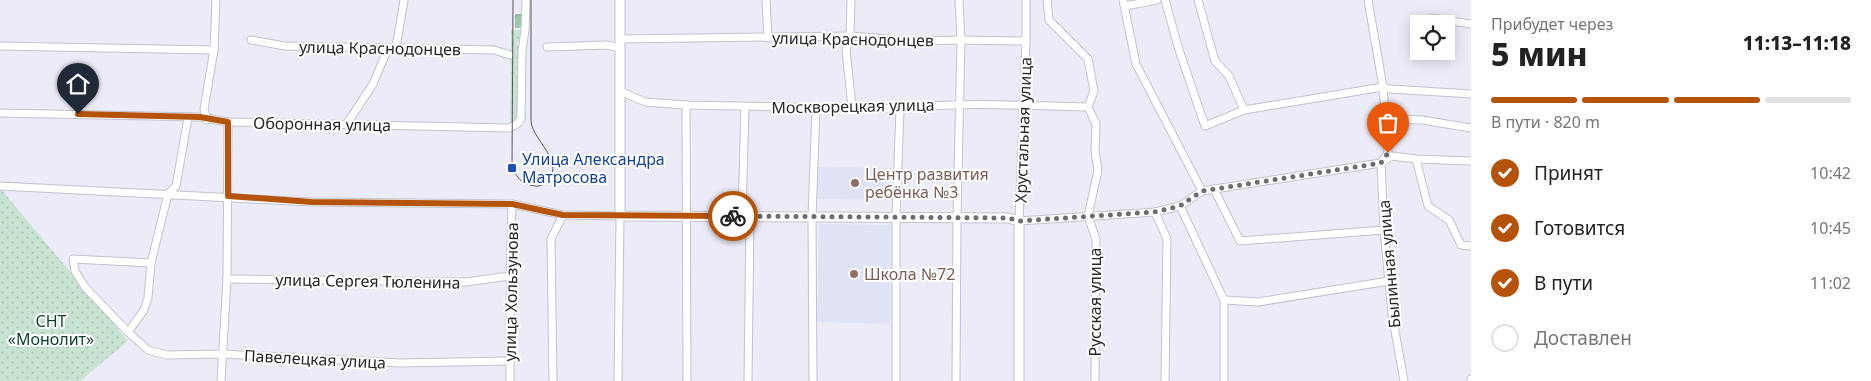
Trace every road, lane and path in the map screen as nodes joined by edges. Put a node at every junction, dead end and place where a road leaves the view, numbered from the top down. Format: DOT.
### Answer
graph roads {
  1 [pos="216,0"];
  2 [pos="404,0"];
  3 [pos="526,0"];
  4 [pos="620,0"];
  5 [pos="766,0"];
  6 [pos="851,0"];
  7 [pos="959,0"];
  8 [pos="1026,0"];
  9 [pos="1047,0"];
  10 [pos="1157,0"];
  11 [pos="1166,0"];
  12 [pos="1198,0"];
  13 [pos="1368,0"];
  14 [pos="1124,3"];
  15 [pos="1455,22"];
  16 [pos="1471,24"];
  17 [pos="850,36"];
  18 [pos="768,37"];
  19 [pos="251,40"];
  20 [pos="961,40"];
  21 [pos="1026,41"];
  22 [pos="620,43"];
  23 [pos="0,46"];
  24 [pos="547,47"];
  25 [pos="396,48"];
  26 [pos="214,50"];
  27 [pos="510,55"];
  28 [pos="1383,86"];
  29 [pos="620,91"];
  30 [pos="1471,94"];
  31 [pos="960,104"];
  32 [pos="686,105"];
  33 [pos="1023,106"];
  34 [pos="745,107"];
  35 [pos="1088,107"];
  36 [pos="816,108"];
  37 [pos="852,108"];
  38 [pos="900,109"];
  39 [pos="1244,110"];
  40 [pos="0,113"];
  41 [pos="188,118"];
  42 [pos="1386,119"];
  43 [pos="207,120"];
  44 [pos="228,122"];
  45 [pos="346,125"];
  46 [pos="1471,128"];
  47 [pos="1416,159"];
  48 [pos="1471,161"];
  49 [pos="1381,163"];
  50 [pos="0,186"];
  51 [pos="1214,189"];
  52 [pos="1202,191"];
  53 [pos="168,194"];
  54 [pos="228,196"];
  55 [pos="512,204"];
  56 [pos="1180,206"];
  57 [pos="1154,212"];
  58 [pos="563,215"];
  59 [pos="620,216"];
  60 [pos="688,216"];
  61 [pos="746,216"];
  62 [pos="1088,216"];
  63 [pos="812,217"];
  64 [pos="896,217"];
  65 [pos="957,218"];
  66 [pos="1019,221"];
  67 [pos="1384,230"];
  68 [pos="1471,246"];
  69 [pos="151,263"];
  70 [pos="509,276"];
  71 [pos="227,279"];
  72 [pos="1389,281"];
  73 [pos="1224,300"];
  74 [pos="128,332"];
  75 [pos="223,354"];
  76 [pos="510,361"];
  77 [pos="221,381"];
  78 [pos="510,381"];
  79 [pos="553,381"];
  80 [pos="618,381"];
  81 [pos="687,381"];
  82 [pos="748,381"];
  83 [pos="813,381"];
  84 [pos="896,381"];
  85 [pos="956,381"];
  86 [pos="1018,381"];
  87 [pos="1095,381"];
  88 [pos="1165,381"];
  89 [pos="1224,381"];
  90 [pos="1404,381"];
  1 -- 26 [label="street"];
  2 -- 25 [label="street"];
  3 -- 45 [label="street, Оборонная улица"];
  4 -- 22 [label="street"];
  5 -- 18 [label="street"];
  6 -- 17 [label="street"];
  7 -- 20 [label="street"];
  8 -- 21 [label="street, Хрустальная улица"];
  9 -- 35 [label="street"];
  10 -- 14 [label="street"];
  11 -- 39 [label="street"];
  12 -- 39 [label="street"];
  13 -- 28 [label="street, Былинная улица"];
  14 -- 52 [label="street"];
  15 -- 16 [label="street"];
  17 -- 18 [label="street, улица Краснодонцев"];
  17 -- 20 [label="street, улица Краснодонцев"];
  17 -- 37 [label="street"];
  18 -- 22 [label="street, улица Краснодонцев"];
  19 -- 25 [label="street, улица Краснодонцев"];
  20 -- 21 [label="street, улица Краснодонцев"];
  20 -- 31 [label="street"];
  21 -- 33 [label="street, Хрустальная улица"];
  22 -- 24 [label="street, улица Краснодонцев"];
  22 -- 29 [label="street"];
  23 -- 26 [label="street"];
  25 -- 27 [label="street, улица Краснодонцев"];
  25 -- 45 [label="street"];
  26 -- 43 [label="street"];
  28 -- 30 [label="street"];
  28 -- 39 [label="street"];
  28 -- 42 [label="street, Былинная улица"];
  29 -- 32 [label="street, Москворецкая улица"];
  29 -- 59 [label="street"];
  31 -- 33 [label="street, Москворецкая улица"];
  31 -- 38 [label="street, Москворецкая улица"];
  31 -- 65 [label="street"];
  32 -- 34 [label="street, Москворецкая улица"];
  32 -- 60 [label="street"];
  33 -- 35 [label="street, Москворецкая улица"];
  33 -- 66 [label="street, Хрустальная улица"];
  34 -- 36 [label="street, Москворецкая улица"];
  34 -- 61 [label="street"];
  35 -- 62 [label="street"];
  36 -- 37 [label="street, Москворецкая улица"];
  36 -- 63 [label="street"];
  37 -- 38 [label="street, Москворецкая улица"];
  38 -- 64 [label="street"];
  40 -- 41 [label="street, Оборонная улица"];
  41 -- 43 [label="street, Оборонная улица"];
  41 -- 53 [label="street"];
  42 -- 46 [label="street"];
  42 -- 49 [label="street, Былинная улица"];
  43 -- 44 [label="street, Оборонная улица"];
  44 -- 45 [label="street, Оборонная улица"];
  44 -- 54 [label="street"];
  47 -- 48 [label="street"];
  47 -- 49 [label="street"];
  47 -- 68 [label="street"];
  49 -- 51 [label="street"];
  49 -- 67 [label="street, Былинная улица"];
  50 -- 53 [label="street"];
  51 -- 52 [label="street"];
  51 -- 67 [label="street"];
  52 -- 56 [label="street"];
  53 -- 54 [label="street"];
  53 -- 69 [label="street"];
  54 -- 55 [label="street"];
  54 -- 71 [label="street"];
  55 -- 58 [label="street"];
  55 -- 70 [label="street, улица Хользунова"];
  56 -- 57 [label="street"];
  56 -- 73 [label="street"];
  57 -- 62 [label="street"];
  57 -- 88 [label="street"];
  58 -- 59 [label="street"];
  58 -- 79 [label="street"];
  59 -- 60 [label="street"];
  59 -- 80 [label="street"];
  60 -- 61 [label="street"];
  60 -- 81 [label="street"];
  61 -- 63 [label="street"];
  61 -- 82 [label="street"];
  62 -- 66 [label="street"];
  62 -- 87 [label="street, Русская улица"];
  63 -- 64 [label="street"];
  63 -- 83 [label="street"];
  64 -- 65 [label="street"];
  64 -- 84 [label="street"];
  65 -- 66 [label="street"];
  65 -- 85 [label="street"];
  66 -- 86 [label="street, Хрустальная улица"];
  67 -- 72 [label="street, Былинная улица"];
  69 -- 74 [label="street"];
  69 -- 74 [label="street, Павелецкая улица"];
  70 -- 71 [label="street, улица Сергея Тюленина"];
  70 -- 76 [label="street, улица Хользунова"];
  71 -- 75 [label="street"];
  72 -- 73 [label="street"];
  72 -- 90 [label="street, Былинная улица"];
  73 -- 89 [label="street"];
  74 -- 75 [label="street, Павелецкая улица"];
  75 -- 76 [label="street, Павелецкая улица"];
  75 -- 77 [label="street"];
  76 -- 78 [label="street, улица Хользунова"];
}
